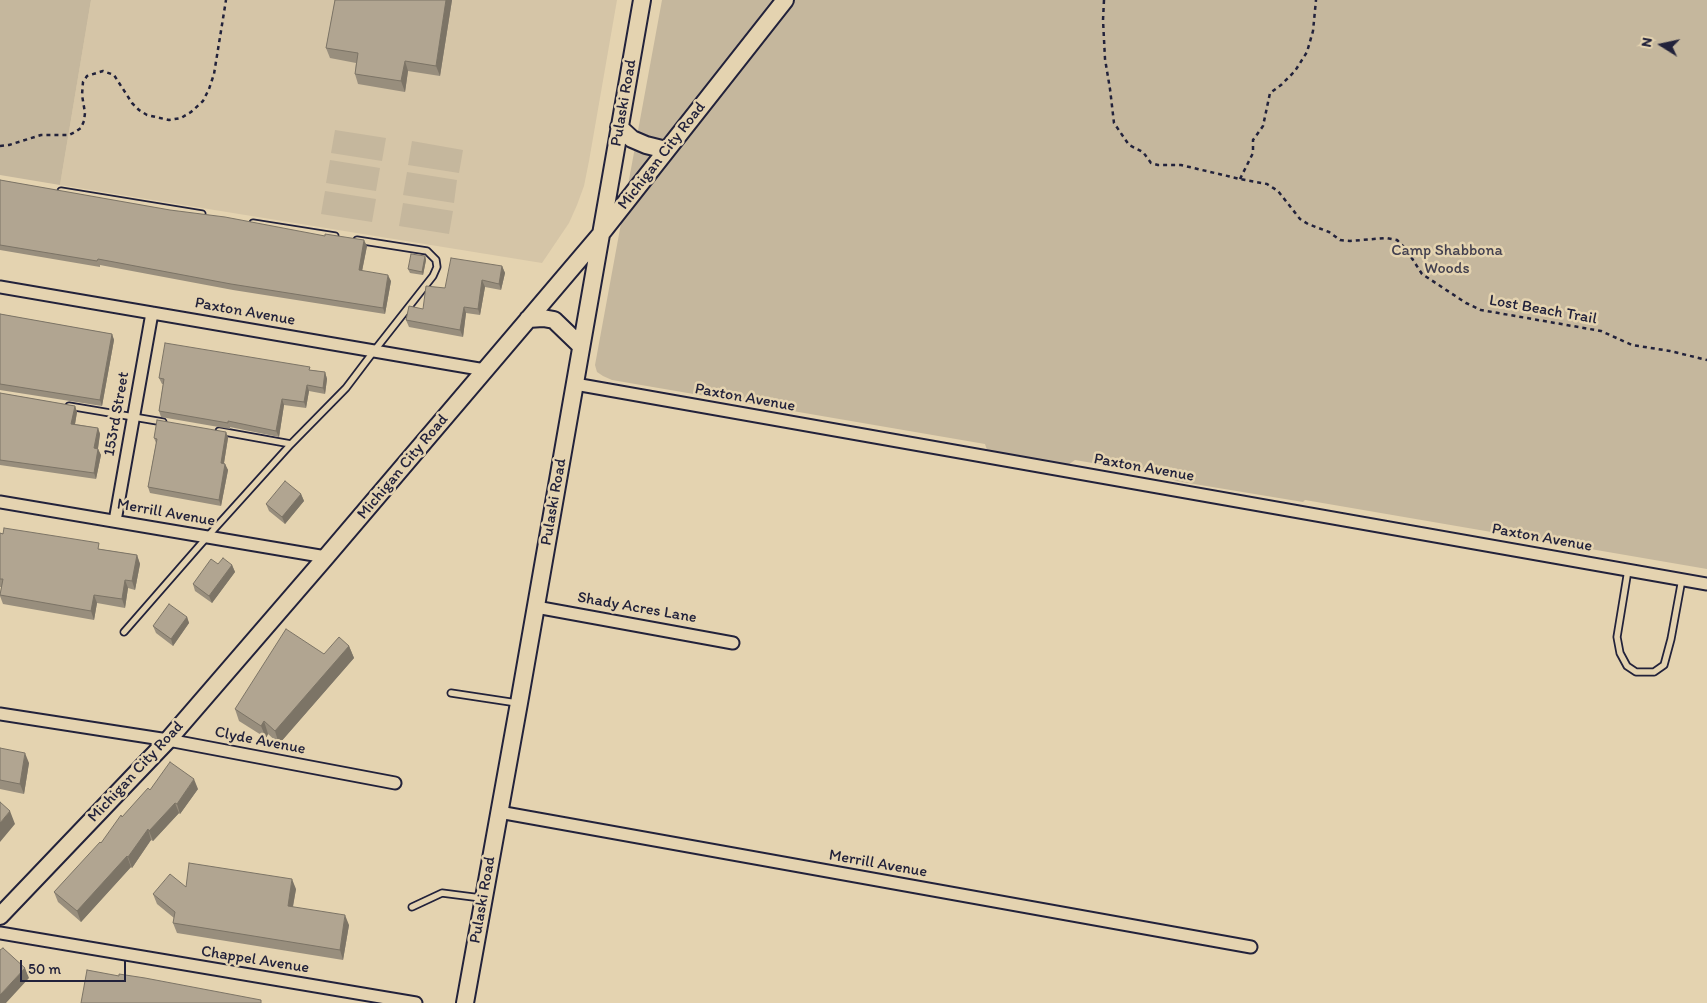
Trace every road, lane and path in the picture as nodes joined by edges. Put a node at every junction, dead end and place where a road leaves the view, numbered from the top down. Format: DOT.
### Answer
graph roads {
  1 [pos="226,0"];
  2 [pos="642,0"];
  3 [pos="785,0"];
  4 [pos="1104,0"];
  5 [pos="1316,0"];
  6 [pos="619,127"];
  7 [pos="0,146"];
  8 [pos="666,150"];
  9 [pos="1240,179"];
  10 [pos="58,190"];
  11 [pos="213,216"];
  12 [pos="242,221"];
  13 [pos="600,235"];
  14 [pos="339,237"];
  15 [pos="349,238"];
  16 [pos="0,287"];
  17 [pos="152,313"];
  18 [pos="528,319"];
  19 [pos="581,346"];
  20 [pos="374,350"];
  21 [pos="1707,360"];
  22 [pos="485,370"];
  23 [pos="574,384"];
  24 [pos="67,406"];
  25 [pos="133,417"];
  26 [pos="170,423"];
  27 [pos="208,429"];
  28 [pos="292,444"];
  29 [pos="0,502"];
  30 [pos="115,521"];
  31 [pos="206,537"];
  32 [pos="326,557"];
  33 [pos="1628,570"];
  34 [pos="1682,579"];
  35 [pos="1707,584"];
  36 [pos="536,607"];
  37 [pos="124,632"];
  38 [pos="733,643"];
  39 [pos="451,693"];
  40 [pos="520,703"];
  41 [pos="0,714"];
  42 [pos="168,740"];
  43 [pos="395,783"];
  44 [pos="499,812"];
  45 [pos="484,899"];
  46 [pos="412,907"];
  47 [pos="0,916"];
  48 [pos="0,933"];
  49 [pos="1250,947"];
  50 [pos="416,1003"];
  51 [pos="465,1003"];
  1 -- 7 [label="path"];
  2 -- 6 [label="street, Pulaski Road"];
  3 -- 8 [label="street, Michigan City Road"];
  4 -- 9 [label="path, Lost Beach Trail"];
  5 -- 9 [label="path"];
  6 -- 8 [label="street"];
  6 -- 13 [label="street, Pulaski Road"];
  8 -- 13 [label="street, Michigan City Road"];
  9 -- 21 [label="path, Lost Beach Trail"];
  10 -- 11 [label="lane"];
  12 -- 14 [label="lane"];
  13 -- 18 [label="street, Michigan City Road"];
  13 -- 19 [label="street, Pulaski Road"];
  15 -- 20 [label="lane"];
  16 -- 17 [label="street, Paxton Avenue"];
  17 -- 20 [label="street, Paxton Avenue"];
  17 -- 25 [label="street, 153rd Street"];
  18 -- 19 [label="street"];
  18 -- 22 [label="street, Michigan City Road"];
  19 -- 23 [label="street, Pulaski Road"];
  20 -- 22 [label="street, Paxton Avenue"];
  20 -- 28 [label="lane"];
  22 -- 32 [label="street, Michigan City Road"];
  23 -- 33 [label="street, Paxton Avenue"];
  23 -- 36 [label="street, Pulaski Road"];
  24 -- 25 [label="lane"];
  25 -- 26 [label="lane"];
  25 -- 30 [label="street, 153rd Street"];
  27 -- 28 [label="lane"];
  28 -- 31 [label="lane"];
  29 -- 30 [label="street, Merrill Avenue"];
  30 -- 31 [label="street, Merrill Avenue"];
  31 -- 32 [label="street, Merrill Avenue"];
  31 -- 37 [label="lane"];
  32 -- 42 [label="street, Michigan City Road"];
  33 -- 34 [label="street, Paxton Avenue"];
  33 -- 34 [label="lane"];
  34 -- 35 [label="street, Paxton Avenue"];
  36 -- 38 [label="street, Shady Acres Lane"];
  36 -- 40 [label="street, Pulaski Road"];
  39 -- 40 [label="lane"];
  40 -- 44 [label="street, Pulaski Road"];
  41 -- 42 [label="street, Clyde Avenue"];
  42 -- 43 [label="street, Clyde Avenue"];
  42 -- 47 [label="street, Michigan City Road"];
  44 -- 45 [label="street, Pulaski Road"];
  44 -- 49 [label="street, Merrill Avenue"];
  45 -- 46 [label="lane"];
  45 -- 51 [label="street, Pulaski Road"];
  48 -- 50 [label="street, Chappel Avenue"];
}
